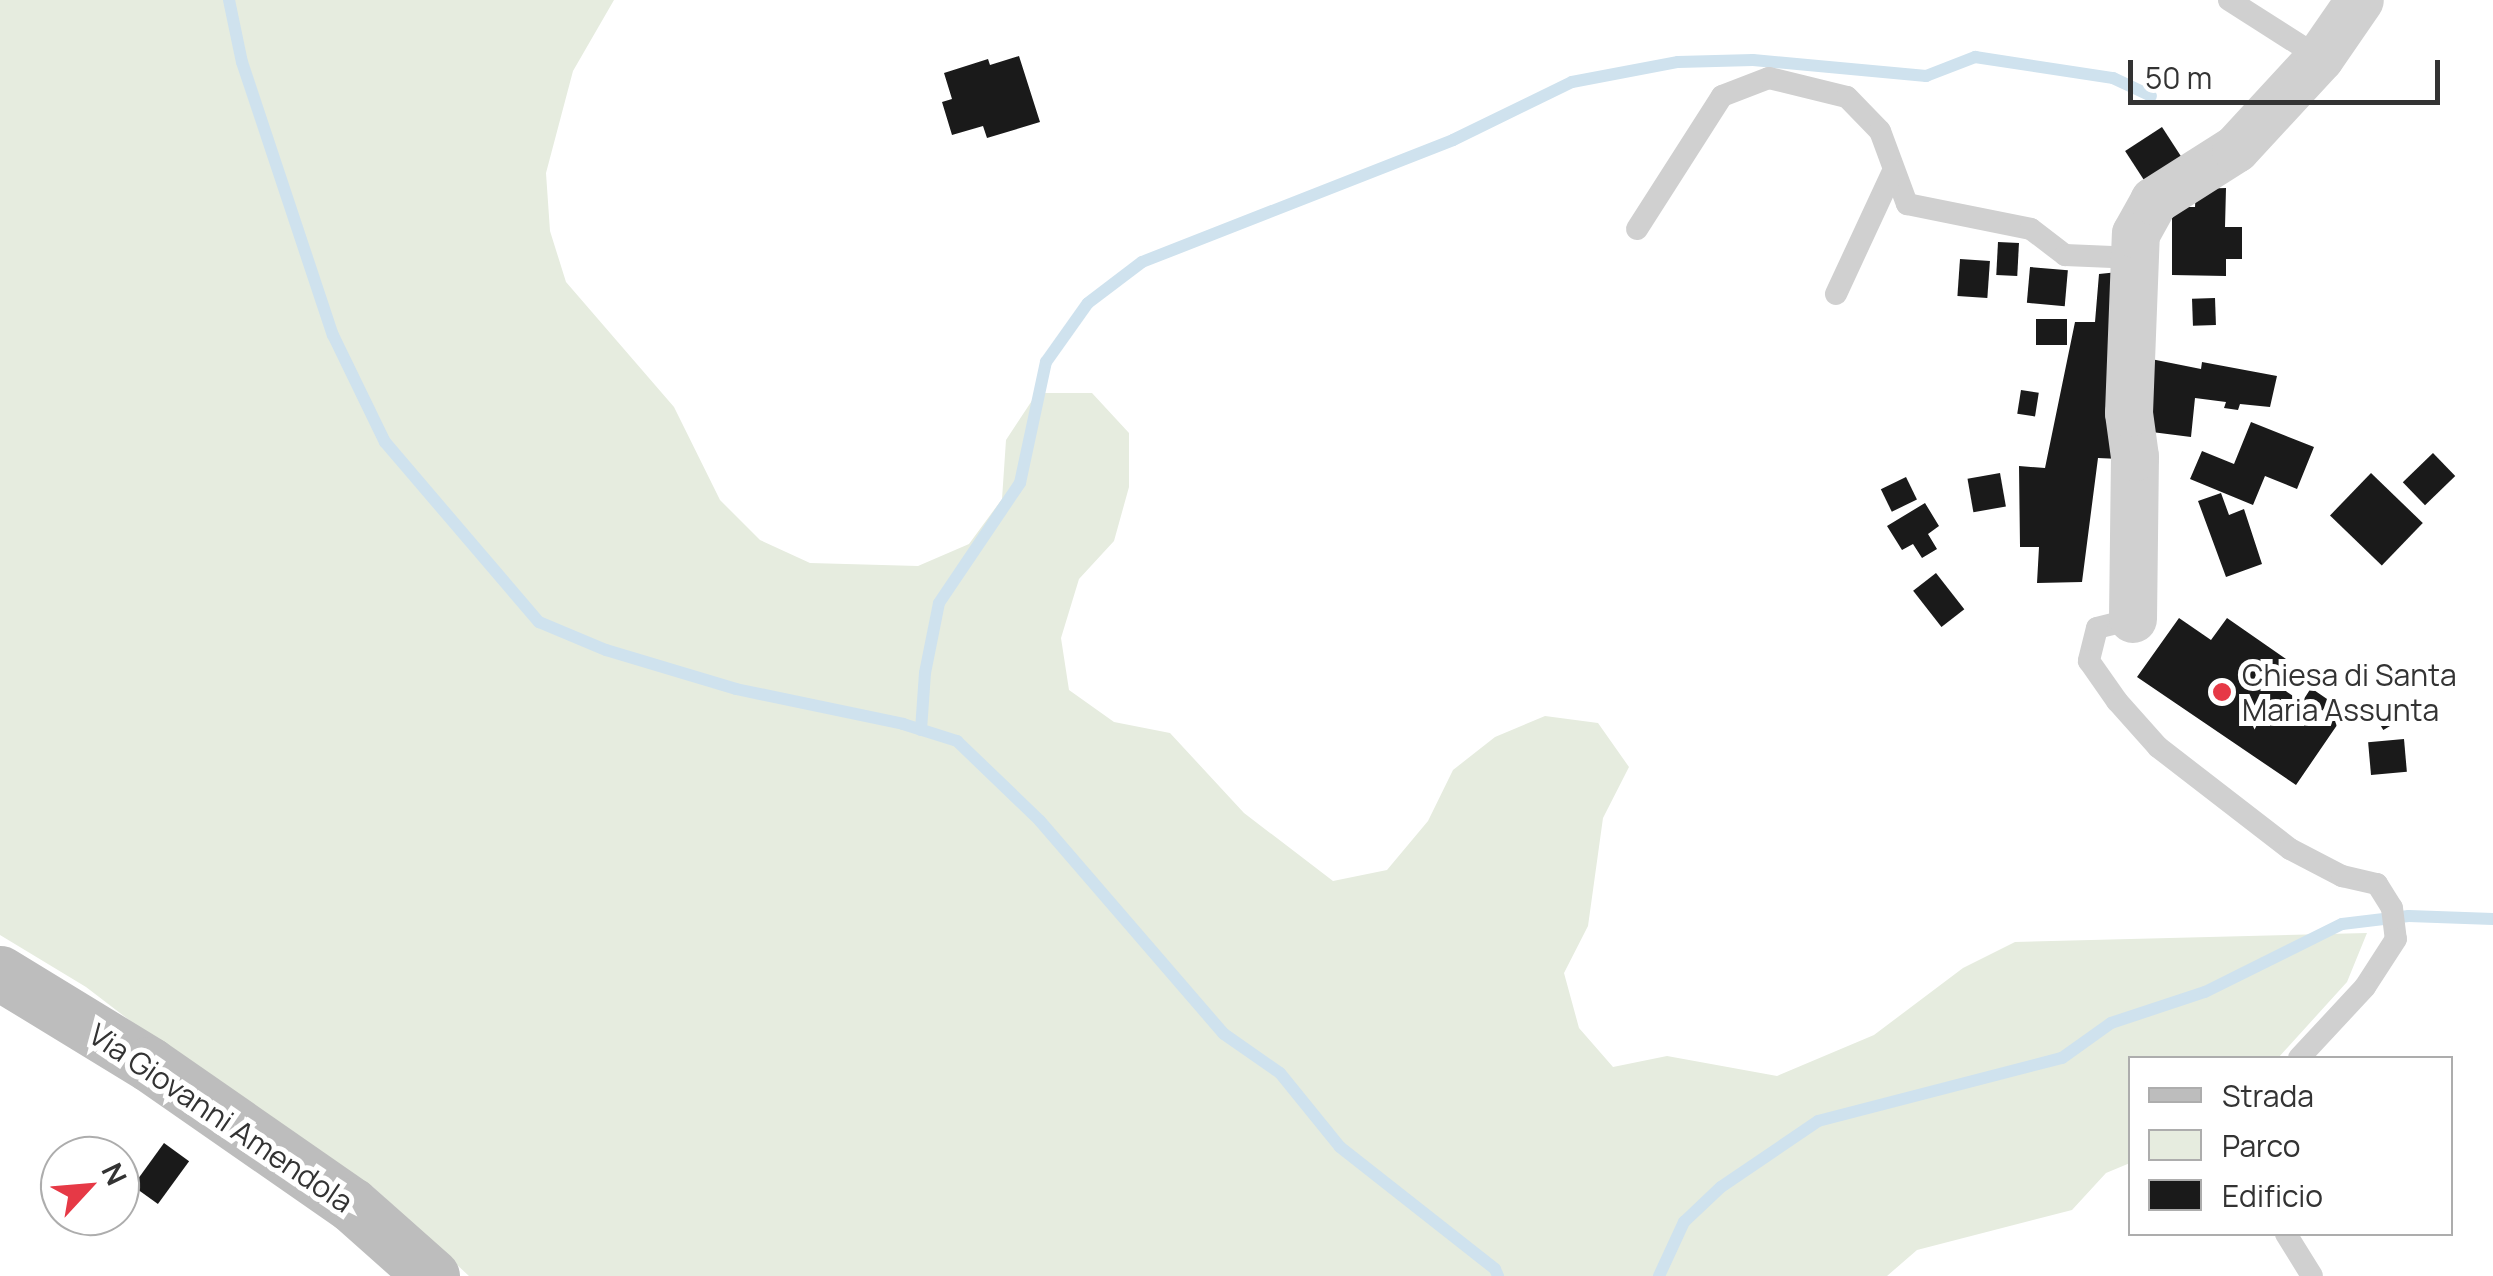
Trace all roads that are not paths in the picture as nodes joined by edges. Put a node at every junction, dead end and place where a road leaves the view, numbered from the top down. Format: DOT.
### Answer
graph roads {
  1 [pos="2229,0"];
  2 [pos="2360,0"];
  3 [pos="2320,58"];
  4 [pos="1893,171"];
  5 [pos="1637,229"];
  6 [pos="2136,258"];
  7 [pos="1836,294"];
  8 [pos="2133,619"];
  9 [pos="0,973"];
  10 [pos="2301,1056"];
  11 [pos="2287,1236"];
  12 [pos="432,1276"];
  13 [pos="2312,1276"];
  1 -- 3 [label="lane"];
  2 -- 3 [label="street"];
  3 -- 6 [label="street"];
  4 -- 5 [label="lane"];
  4 -- 6 [label="lane"];
  4 -- 7 [label="lane"];
  6 -- 8 [label="street"];
  8 -- 10 [label="lane"];
  9 -- 12 [label="street, Via Giovanni Amendola"];
  11 -- 13 [label="lane"];
}
